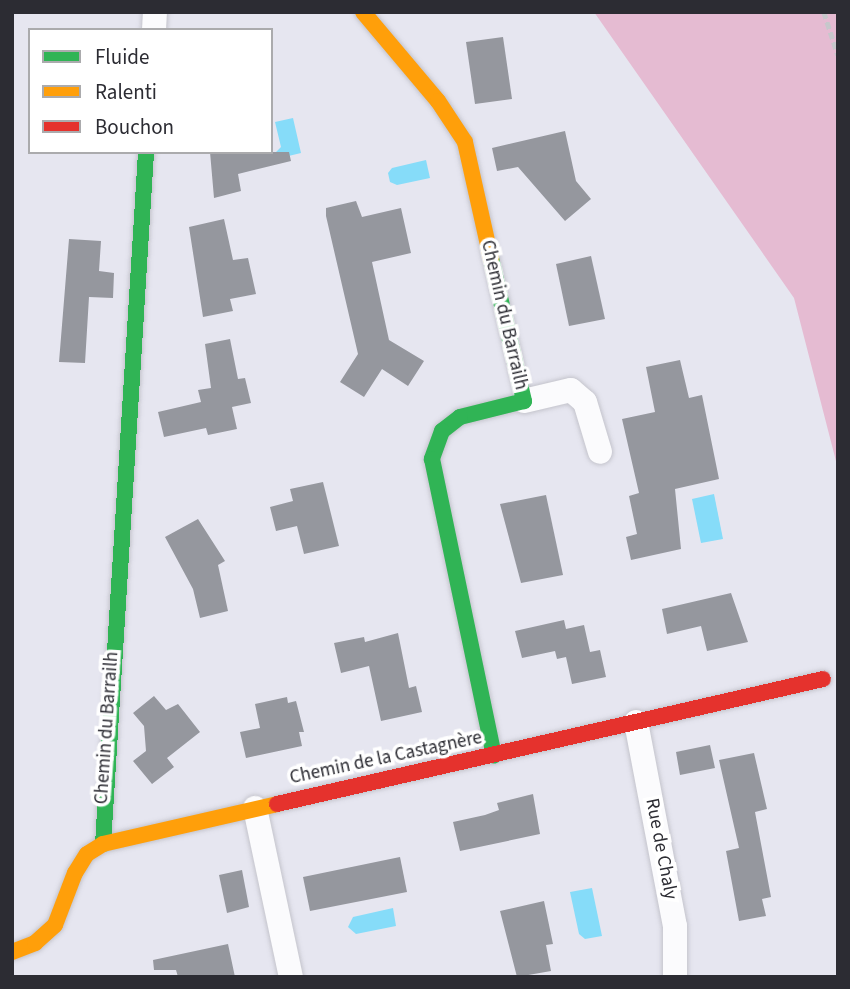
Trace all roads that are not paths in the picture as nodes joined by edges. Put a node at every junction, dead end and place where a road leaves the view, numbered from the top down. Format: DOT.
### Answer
graph roads {
  1 [pos="363,12"];
  2 [pos="146,154"];
  3 [pos="524,401"];
  4 [pos="600,452"];
  5 [pos="823,679"];
  6 [pos="636,722"];
  7 [pos="494,756"];
  8 [pos="255,808"];
  9 [pos="103,844"];
  10 [pos="12,952"];
  11 [pos="291,977"];
  12 [pos="675,977"];
  1 -- 3 [label="street, Chemin du Barrailh"];
  2 -- 9 [label="street, Chemin du Barrailh"];
  3 -- 4 [label="street"];
  3 -- 7 [label="street, Chemin du Barrailh"];
  5 -- 6 [label="street, Chemin de la Castagnère"];
  6 -- 7 [label="street, Chemin de la Castagnère"];
  6 -- 12 [label="street, Rue de Chaly"];
  7 -- 8 [label="street, Chemin de la Castagnère"];
  8 -- 9 [label="street, Chemin de la Castagnère"];
  8 -- 11 [label="street"];
  9 -- 10 [label="street"];
}
